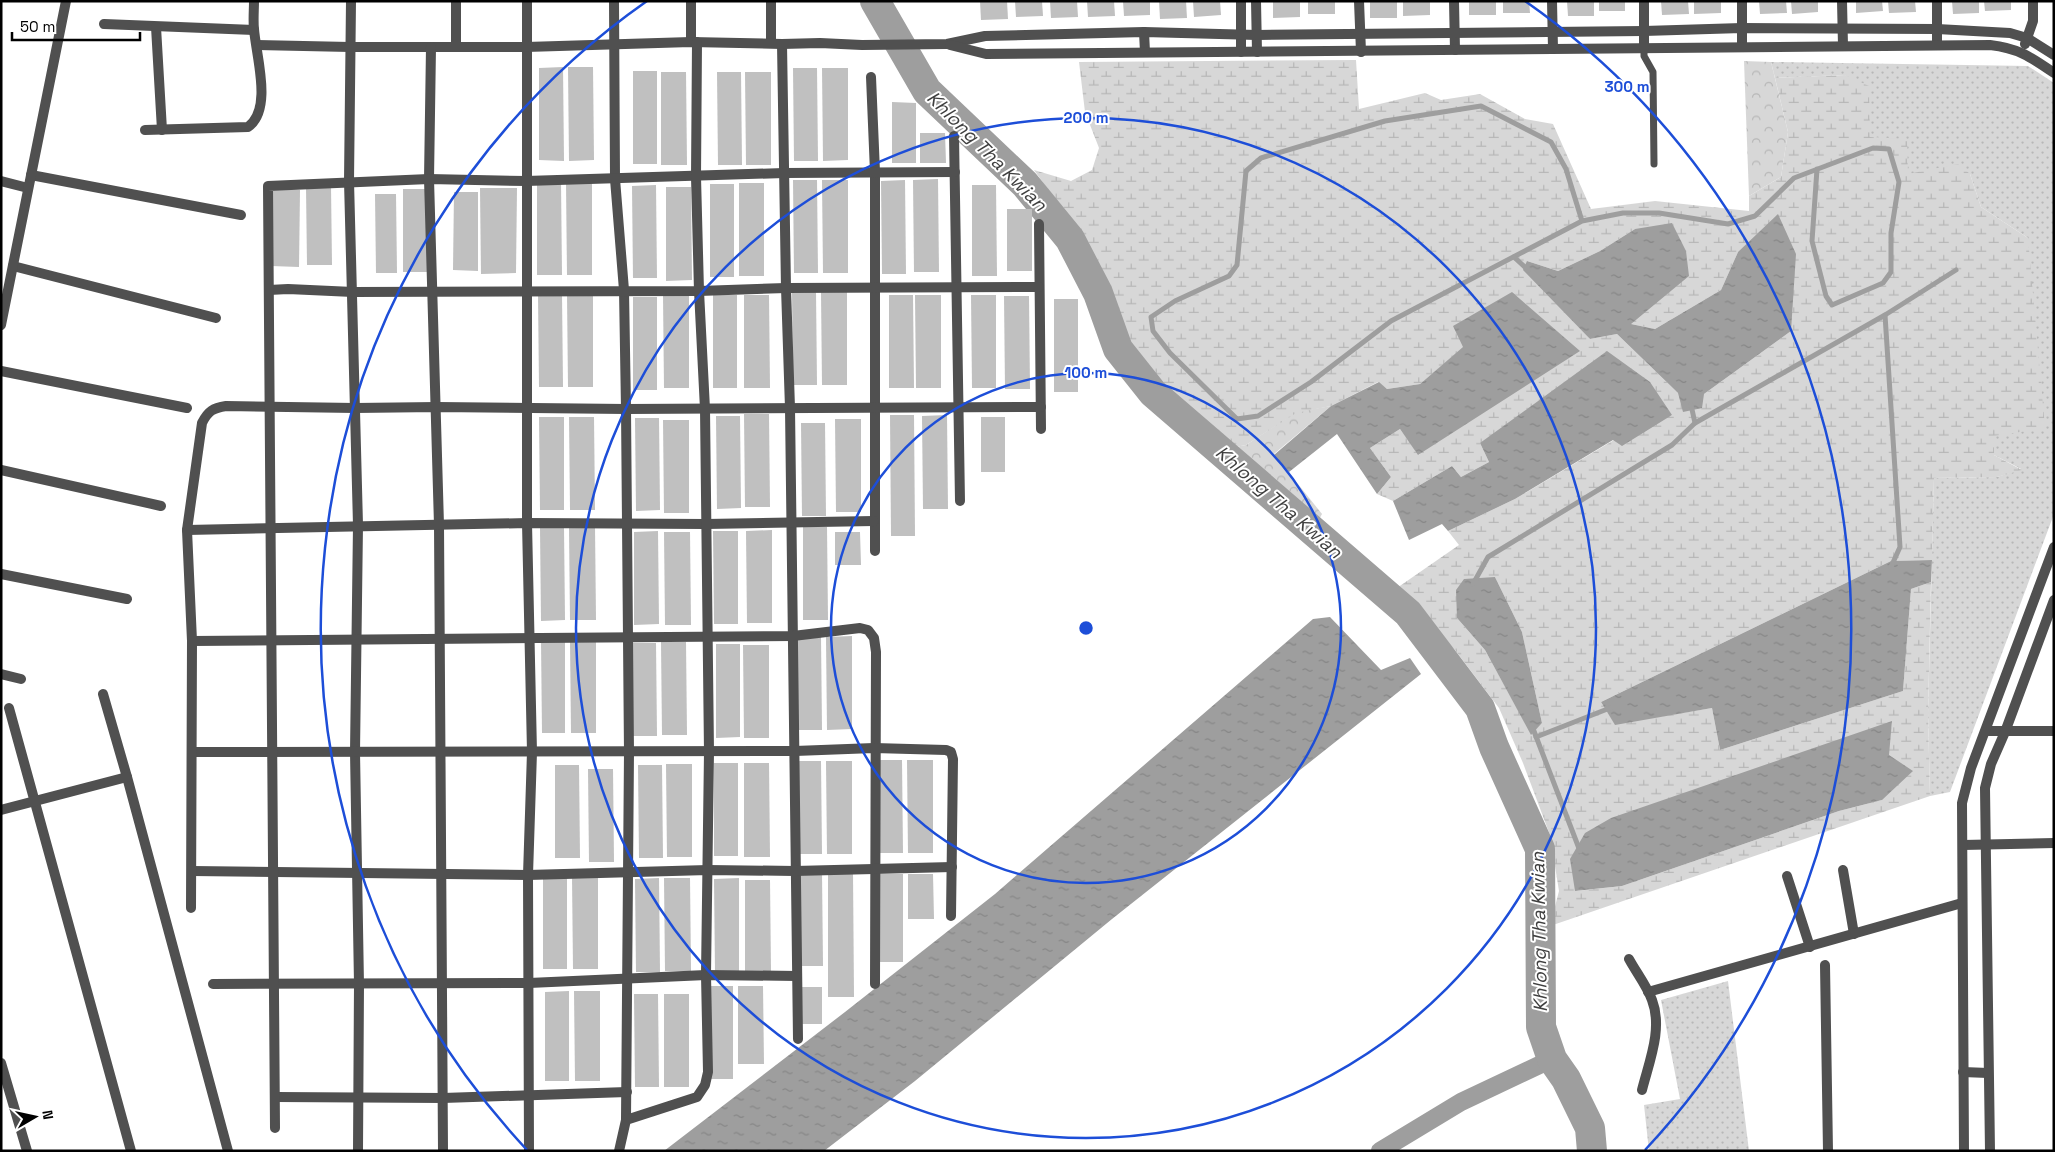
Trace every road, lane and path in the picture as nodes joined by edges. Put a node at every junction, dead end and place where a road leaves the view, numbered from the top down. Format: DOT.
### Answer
graph roads {
  1 [pos="66,1"];
  2 [pos="254,1"];
  3 [pos="351,1"];
  4 [pos="456,1"];
  5 [pos="527,1"];
  6 [pos="614,1"];
  7 [pos="691,1"];
  8 [pos="771,1"];
  9 [pos="1241,1"];
  10 [pos="1256,1"];
  11 [pos="1359,1"];
  12 [pos="1454,1"];
  13 [pos="1552,1"];
  14 [pos="1644,1"];
  15 [pos="1742,1"];
  16 [pos="1842,1"];
  17 [pos="1936,1"];
  18 [pos="2033,1"];
  19 [pos="104,24"];
  20 [pos="156,27"];
  21 [pos="1742,28"];
  22 [pos="1843,29"];
  23 [pos="1937,29"];
  24 [pos="254,30"];
  25 [pos="1644,31"];
  26 [pos="1144,32"];
  27 [pos="1359,32"];
  28 [pos="1552,32"];
  29 [pos="1455,33"];
  30 [pos="1241,34"];
  31 [pos="1257,34"];
  32 [pos="1026,35"];
  33 [pos="2027,38"];
  34 [pos="694,42"];
  35 [pos="771,43"];
  36 [pos="782,44"];
  37 [pos="947,44"];
  38 [pos="1937,44"];
  39 [pos="257,45"];
  40 [pos="614,45"];
  41 [pos="1844,46"];
  42 [pos="350,47"];
  43 [pos="431,47"];
  44 [pos="456,47"];
  45 [pos="1742,47"];
  46 [pos="526,48"];
  47 [pos="1644,48"];
  48 [pos="1553,49"];
  49 [pos="1455,50"];
  50 [pos="1145,52"];
  51 [pos="1241,52"];
  52 [pos="1257,52"];
  53 [pos="1361,52"];
  54 [pos="2022,52"];
  55 [pos="1027,54"];
  56 [pos="2054,55"];
  57 [pos="2054,73"];
  58 [pos="871,77"];
  59 [pos="145,130"];
  60 [pos="162,130"];
  61 [pos="954,136"];
  62 [pos="1654,164"];
  63 [pos="875,172"];
  64 [pos="955,172"];
  65 [pos="784,173"];
  66 [pos="31,175"];
  67 [pos="696,177"];
  68 [pos="429,178"];
  69 [pos="615,179"];
  70 [pos="1,181"];
  71 [pos="349,181"];
  72 [pos="526,181"];
  73 [pos="28,188"];
  74 [pos="241,215"];
  75 [pos="1039,224"];
  76 [pos="13,266"];
  77 [pos="957,287"];
  78 [pos="786,288"];
  79 [pos="1039,288"];
  80 [pos="876,289"];
  81 [pos="269,290"];
  82 [pos="431,290"];
  83 [pos="526,290"];
  84 [pos="624,290"];
  85 [pos="698,291"];
  86 [pos="352,292"];
  87 [pos="216,318"];
  88 [pos="1,325"];
  89 [pos="1,371"];
  90 [pos="959,406"];
  91 [pos="437,407"];
  92 [pos="528,407"];
  93 [pos="1040,407"];
  94 [pos="187,408"];
  95 [pos="269,408"];
  96 [pos="355,408"];
  97 [pos="626,408"];
  98 [pos="705,408"];
  99 [pos="790,408"];
  100 [pos="875,408"];
  101 [pos="1041,429"];
  102 [pos="1,470"];
  103 [pos="960,501"];
  104 [pos="160,506"];
  105 [pos="874,522"];
  106 [pos="527,523"];
  107 [pos="627,523"];
  108 [pos="791,523"];
  109 [pos="706,524"];
  110 [pos="358,525"];
  111 [pos="439,525"];
  112 [pos="271,528"];
  113 [pos="187,530"];
  114 [pos="2054,547"];
  115 [pos="875,551"];
  116 [pos="1,574"];
  117 [pos="127,599"];
  118 [pos="2054,600"];
  119 [pos="2031,610"];
  120 [pos="2051,614"];
  121 [pos="793,636"];
  122 [pos="708,637"];
  123 [pos="530,638"];
  124 [pos="628,638"];
  125 [pos="357,639"];
  126 [pos="441,639"];
  127 [pos="272,640"];
  128 [pos="192,641"];
  129 [pos="1,674"];
  130 [pos="21,679"];
  131 [pos="103,694"];
  132 [pos="9,708"];
  133 [pos="1986,731"];
  134 [pos="2005,732"];
  135 [pos="2054,732"];
  136 [pos="874,748"];
  137 [pos="795,751"];
  138 [pos="193,752"];
  139 [pos="273,752"];
  140 [pos="355,752"];
  141 [pos="441,752"];
  142 [pos="532,752"];
  143 [pos="629,752"];
  144 [pos="709,752"];
  145 [pos="127,777"];
  146 [pos="35,802"];
  147 [pos="1,810"];
  148 [pos="2054,843"];
  149 [pos="1985,844"];
  150 [pos="1963,845"];
  151 [pos="952,867"];
  152 [pos="876,868"];
  153 [pos="708,870"];
  154 [pos="1844,870"];
  155 [pos="795,871"];
  156 [pos="192,872"];
  157 [pos="274,873"];
  158 [pos="358,873"];
  159 [pos="442,873"];
  160 [pos="628,873"];
  161 [pos="528,875"];
  162 [pos="1786,876"];
  163 [pos="1962,902"];
  164 [pos="191,908"];
  165 [pos="952,916"];
  166 [pos="1854,934"];
  167 [pos="1810,946"];
  168 [pos="1629,959"];
  169 [pos="1825,964"];
  170 [pos="706,976"];
  171 [pos="797,976"];
  172 [pos="626,978"];
  173 [pos="530,983"];
  174 [pos="213,984"];
  175 [pos="359,984"];
  176 [pos="442,984"];
  177 [pos="875,984"];
  178 [pos="275,985"];
  179 [pos="1648,992"];
  180 [pos="798,1039"];
  181 [pos="1,1063"];
  182 [pos="1963,1072"];
  183 [pos="1988,1073"];
  184 [pos="1642,1090"];
  185 [pos="627,1092"];
  186 [pos="530,1095"];
  187 [pos="276,1097"];
  188 [pos="443,1098"];
  189 [pos="359,1099"];
  190 [pos="626,1120"];
  191 [pos="275,1128"];
  192 [pos="27,1151"];
  193 [pos="131,1151"];
  194 [pos="228,1151"];
  195 [pos="358,1151"];
  196 [pos="443,1151"];
  197 [pos="529,1151"];
  198 [pos="619,1151"];
  199 [pos="1828,1151"];
  200 [pos="1964,1151"];
  201 [pos="1990,1151"];
  1 -- 66 [label="street"];
  2 -- 24 [label="street"];
  3 -- 42 [label="street"];
  4 -- 44 [label="street"];
  5 -- 46 [label="street"];
  6 -- 40 [label="street"];
  7 -- 34 [label="street"];
  8 -- 35 [label="street"];
  9 -- 30 [label="street"];
  10 -- 31 [label="street"];
  11 -- 27 [label="street"];
  12 -- 29 [label="street"];
  13 -- 28 [label="street"];
  14 -- 25 [label="street"];
  15 -- 21 [label="street"];
  16 -- 22 [label="street"];
  17 -- 23 [label="street"];
  18 -- 33 [label="street"];
  19 -- 20 [label="street"];
  20 -- 24 [label="street"];
  20 -- 60 [label="street"];
  21 -- 22 [label="street"];
  21 -- 25 [label="street"];
  21 -- 45 [label="street"];
  22 -- 23 [label="street"];
  22 -- 41 [label="street"];
  23 -- 33 [label="street"];
  23 -- 38 [label="street"];
  24 -- 39 [label="street"];
  25 -- 28 [label="street"];
  25 -- 47 [label="street"];
  26 -- 30 [label="street"];
  26 -- 32 [label="street"];
  26 -- 50 [label="street"];
  27 -- 29 [label="street"];
  27 -- 31 [label="street"];
  27 -- 53 [label="street"];
  28 -- 29 [label="street"];
  28 -- 48 [label="street"];
  29 -- 49 [label="street"];
  30 -- 31 [label="street"];
  30 -- 51 [label="street"];
  31 -- 52 [label="street"];
  32 -- 37 [label="street"];
  32 -- 55 [label="street"];
  33 -- 54 [label="street"];
  33 -- 56 [label="street"];
  34 -- 35 [label="street"];
  34 -- 40 [label="street"];
  34 -- 67 [label="street"];
  35 -- 36 [label="street"];
  36 -- 37 [label="street"];
  36 -- 65 [label="street"];
  37 -- 55 [label="street"];
  38 -- 41 [label="street"];
  38 -- 54 [label="street"];
  39 -- 42 [label="street"];
  39 -- 60 [label="street"];
  40 -- 46 [label="street"];
  40 -- 69 [label="street"];
  41 -- 45 [label="street"];
  42 -- 43 [label="street"];
  42 -- 71 [label="street"];
  43 -- 44 [label="street"];
  43 -- 68 [label="street"];
  44 -- 46 [label="street"];
  45 -- 47 [label="street"];
  46 -- 72 [label="street"];
  47 -- 48 [label="street"];
  47 -- 62 [label="lane"];
  48 -- 49 [label="street"];
  49 -- 53 [label="street"];
  50 -- 51 [label="street"];
  50 -- 55 [label="street"];
  51 -- 52 [label="street"];
  52 -- 53 [label="street"];
  54 -- 57 [label="street"];
  58 -- 63 [label="street"];
  59 -- 60 [label="street"];
  61 -- 64 [label="street"];
  63 -- 64 [label="street"];
  63 -- 65 [label="street"];
  63 -- 80 [label="street"];
  64 -- 77 [label="street"];
  65 -- 67 [label="street"];
  65 -- 78 [label="street"];
  66 -- 73 [label="street"];
  66 -- 74 [label="street"];
  67 -- 69 [label="street"];
  67 -- 85 [label="street"];
  68 -- 71 [label="street"];
  68 -- 72 [label="street"];
  68 -- 82 [label="street"];
  69 -- 72 [label="street"];
  69 -- 84 [label="street"];
  70 -- 73 [label="street"];
  71 -- 81 [label="street"];
  71 -- 86 [label="street"];
  72 -- 83 [label="street"];
  73 -- 76 [label="street"];
  75 -- 79 [label="street"];
  76 -- 87 [label="street"];
  76 -- 88 [label="street"];
  77 -- 79 [label="street"];
  77 -- 80 [label="street"];
  77 -- 90 [label="street"];
  78 -- 80 [label="street"];
  78 -- 85 [label="street"];
  78 -- 99 [label="street"];
  79 -- 93 [label="street"];
  80 -- 100 [label="street"];
  81 -- 86 [label="street"];
  81 -- 95 [label="street"];
  82 -- 83 [label="street"];
  82 -- 86 [label="street"];
  82 -- 91 [label="street"];
  83 -- 84 [label="street"];
  83 -- 92 [label="street"];
  84 -- 85 [label="street"];
  84 -- 97 [label="street"];
  85 -- 98 [label="street"];
  86 -- 96 [label="street"];
  89 -- 94 [label="street"];
  90 -- 93 [label="street"];
  90 -- 100 [label="street"];
  90 -- 103 [label="street"];
  91 -- 92 [label="street"];
  91 -- 96 [label="street"];
  91 -- 111 [label="street"];
  92 -- 97 [label="street"];
  92 -- 106 [label="street"];
  93 -- 101 [label="street"];
  95 -- 96 [label="street"];
  95 -- 112 [label="street"];
  95 -- 113 [label="street"];
  96 -- 110 [label="street"];
  97 -- 98 [label="street"];
  97 -- 107 [label="street"];
  98 -- 99 [label="street"];
  98 -- 109 [label="street"];
  99 -- 100 [label="street"];
  99 -- 108 [label="street"];
  100 -- 105 [label="street"];
  102 -- 104 [label="street"];
  105 -- 108 [label="street"];
  105 -- 115 [label="street"];
  106 -- 107 [label="street"];
  106 -- 111 [label="street"];
  106 -- 123 [label="street"];
  107 -- 109 [label="street"];
  107 -- 124 [label="street"];
  108 -- 109 [label="street"];
  108 -- 121 [label="street"];
  109 -- 122 [label="street"];
  110 -- 111 [label="street"];
  110 -- 112 [label="street"];
  110 -- 125 [label="street"];
  111 -- 126 [label="street"];
  112 -- 113 [label="street"];
  112 -- 127 [label="street"];
  113 -- 128 [label="street"];
  114 -- 119 [label="street"];
  116 -- 117 [label="street"];
  118 -- 120 [label="street"];
  119 -- 120 [label="street"];
  119 -- 133 [label="street"];
  120 -- 134 [label="street"];
  121 -- 122 [label="street"];
  121 -- 136 [label="street"];
  121 -- 137 [label="street"];
  122 -- 124 [label="street"];
  122 -- 144 [label="street"];
  123 -- 124 [label="street"];
  123 -- 126 [label="street"];
  123 -- 142 [label="street"];
  124 -- 143 [label="street"];
  125 -- 126 [label="street"];
  125 -- 127 [label="street"];
  125 -- 140 [label="street"];
  126 -- 141 [label="street"];
  127 -- 128 [label="street"];
  127 -- 139 [label="street"];
  128 -- 138 [label="street"];
  129 -- 130 [label="street"];
  131 -- 145 [label="street"];
  132 -- 146 [label="street"];
  133 -- 134 [label="street"];
  133 -- 150 [label="street"];
  134 -- 135 [label="street"];
  134 -- 149 [label="street"];
  136 -- 137 [label="street"];
  136 -- 151 [label="street"];
  136 -- 152 [label="street"];
  137 -- 144 [label="street"];
  137 -- 155 [label="street"];
  138 -- 139 [label="street"];
  138 -- 156 [label="street"];
  139 -- 140 [label="street"];
  139 -- 157 [label="street"];
  140 -- 141 [label="street"];
  140 -- 158 [label="street"];
  141 -- 142 [label="street"];
  141 -- 159 [label="street"];
  142 -- 143 [label="street"];
  142 -- 161 [label="street"];
  143 -- 144 [label="street"];
  143 -- 160 [label="street"];
  144 -- 153 [label="street"];
  145 -- 146 [label="street"];
  145 -- 194 [label="street"];
  146 -- 147 [label="street"];
  146 -- 193 [label="street"];
  148 -- 149 [label="street"];
  149 -- 150 [label="street"];
  149 -- 183 [label="street"];
  150 -- 163 [label="street"];
  151 -- 152 [label="street"];
  151 -- 165 [label="street"];
  152 -- 155 [label="street"];
  152 -- 177 [label="street"];
  153 -- 155 [label="street"];
  153 -- 160 [label="street"];
  153 -- 170 [label="street"];
  154 -- 166 [label="street"];
  155 -- 171 [label="street"];
  156 -- 157 [label="street"];
  156 -- 164 [label="street"];
  157 -- 158 [label="street"];
  157 -- 178 [label="street"];
  158 -- 159 [label="street"];
  158 -- 175 [label="street"];
  159 -- 161 [label="street"];
  159 -- 176 [label="street"];
  160 -- 161 [label="street"];
  160 -- 172 [label="street"];
  161 -- 173 [label="street"];
  162 -- 167 [label="street"];
  163 -- 166 [label="street"];
  163 -- 182 [label="street"];
  166 -- 167 [label="street"];
  167 -- 179 [label="street"];
  168 -- 179 [label="street"];
  169 -- 199 [label="street"];
  170 -- 171 [label="street"];
  170 -- 172 [label="street"];
  170 -- 190 [label="street"];
  171 -- 180 [label="street"];
  172 -- 173 [label="street"];
  172 -- 185 [label="street"];
  173 -- 176 [label="street"];
  173 -- 186 [label="street"];
  174 -- 178 [label="street"];
  175 -- 176 [label="street"];
  175 -- 178 [label="street"];
  175 -- 189 [label="street"];
  176 -- 188 [label="street"];
  178 -- 187 [label="street"];
  179 -- 184 [label="street"];
  181 -- 192 [label="street"];
  182 -- 183 [label="street"];
  182 -- 200 [label="street"];
  183 -- 201 [label="street"];
  185 -- 186 [label="street"];
  185 -- 190 [label="street"];
  186 -- 188 [label="street"];
  186 -- 197 [label="street"];
  187 -- 189 [label="street"];
  187 -- 191 [label="street"];
  188 -- 189 [label="street"];
  188 -- 196 [label="street"];
  189 -- 195 [label="street"];
  190 -- 198 [label="street"];
}
